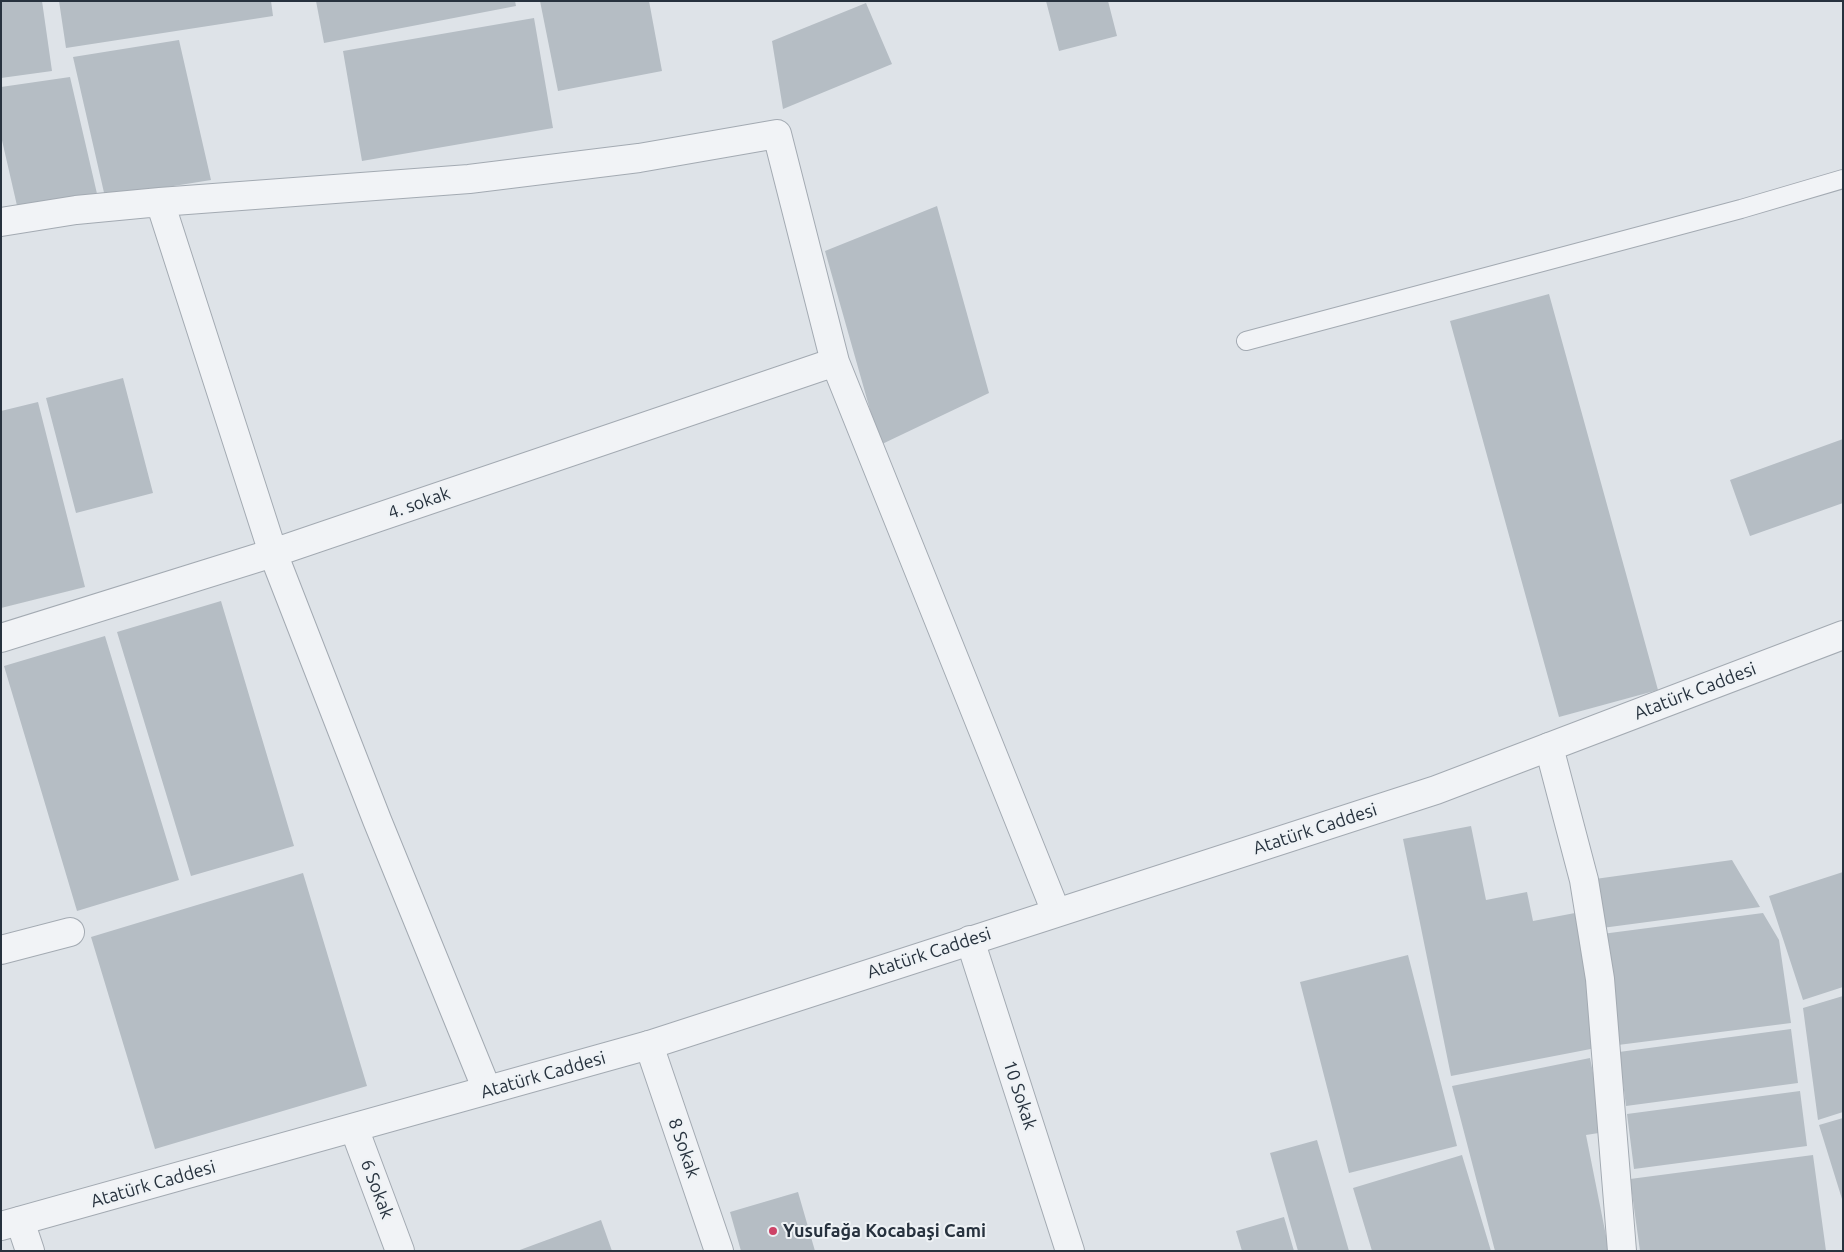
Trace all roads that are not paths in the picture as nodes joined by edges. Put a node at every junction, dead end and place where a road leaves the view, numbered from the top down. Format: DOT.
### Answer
graph roads {
  1 [pos="1843,179"];
  2 [pos="160,202"];
  3 [pos="1,222"];
  4 [pos="1246,342"];
  5 [pos="835,362"];
  6 [pos="272,553"];
  7 [pos="1843,635"];
  8 [pos="1,638"];
  9 [pos="1549,746"];
  10 [pos="1056,912"];
  11 [pos="70,932"];
  12 [pos="970,940"];
  13 [pos="1,950"];
  14 [pos="649,1045"];
  15 [pos="487,1090"];
  16 [pos="354,1128"];
  17 [pos="10,1224"];
  18 [pos="30,1251"];
  19 [pos="400,1251"];
  20 [pos="719,1251"];
  21 [pos="1070,1251"];
  22 [pos="1622,1251"];
  1 -- 4 [label="lane"];
  2 -- 3 [label="street"];
  2 -- 5 [label="street"];
  2 -- 6 [label="street"];
  5 -- 6 [label="street, 4. sokak"];
  5 -- 10 [label="street"];
  6 -- 8 [label="street, 4. sokak"];
  6 -- 15 [label="street"];
  7 -- 9 [label="street, Atatürk Caddesi"];
  9 -- 10 [label="street, Atatürk Caddesi"];
  9 -- 22 [label="street"];
  10 -- 12 [label="street, Atatürk Caddesi"];
  11 -- 13 [label="street"];
  12 -- 14 [label="street, Atatürk Caddesi"];
  12 -- 21 [label="street, 10 Sokak"];
  14 -- 15 [label="street, Atatürk Caddesi"];
  14 -- 20 [label="street, 8 Sokak"];
  15 -- 16 [label="street, Atatürk Caddesi"];
  16 -- 17 [label="street, Atatürk Caddesi"];
  16 -- 19 [label="street, 6 Sokak"];
  17 -- 18 [label="street"];
}
